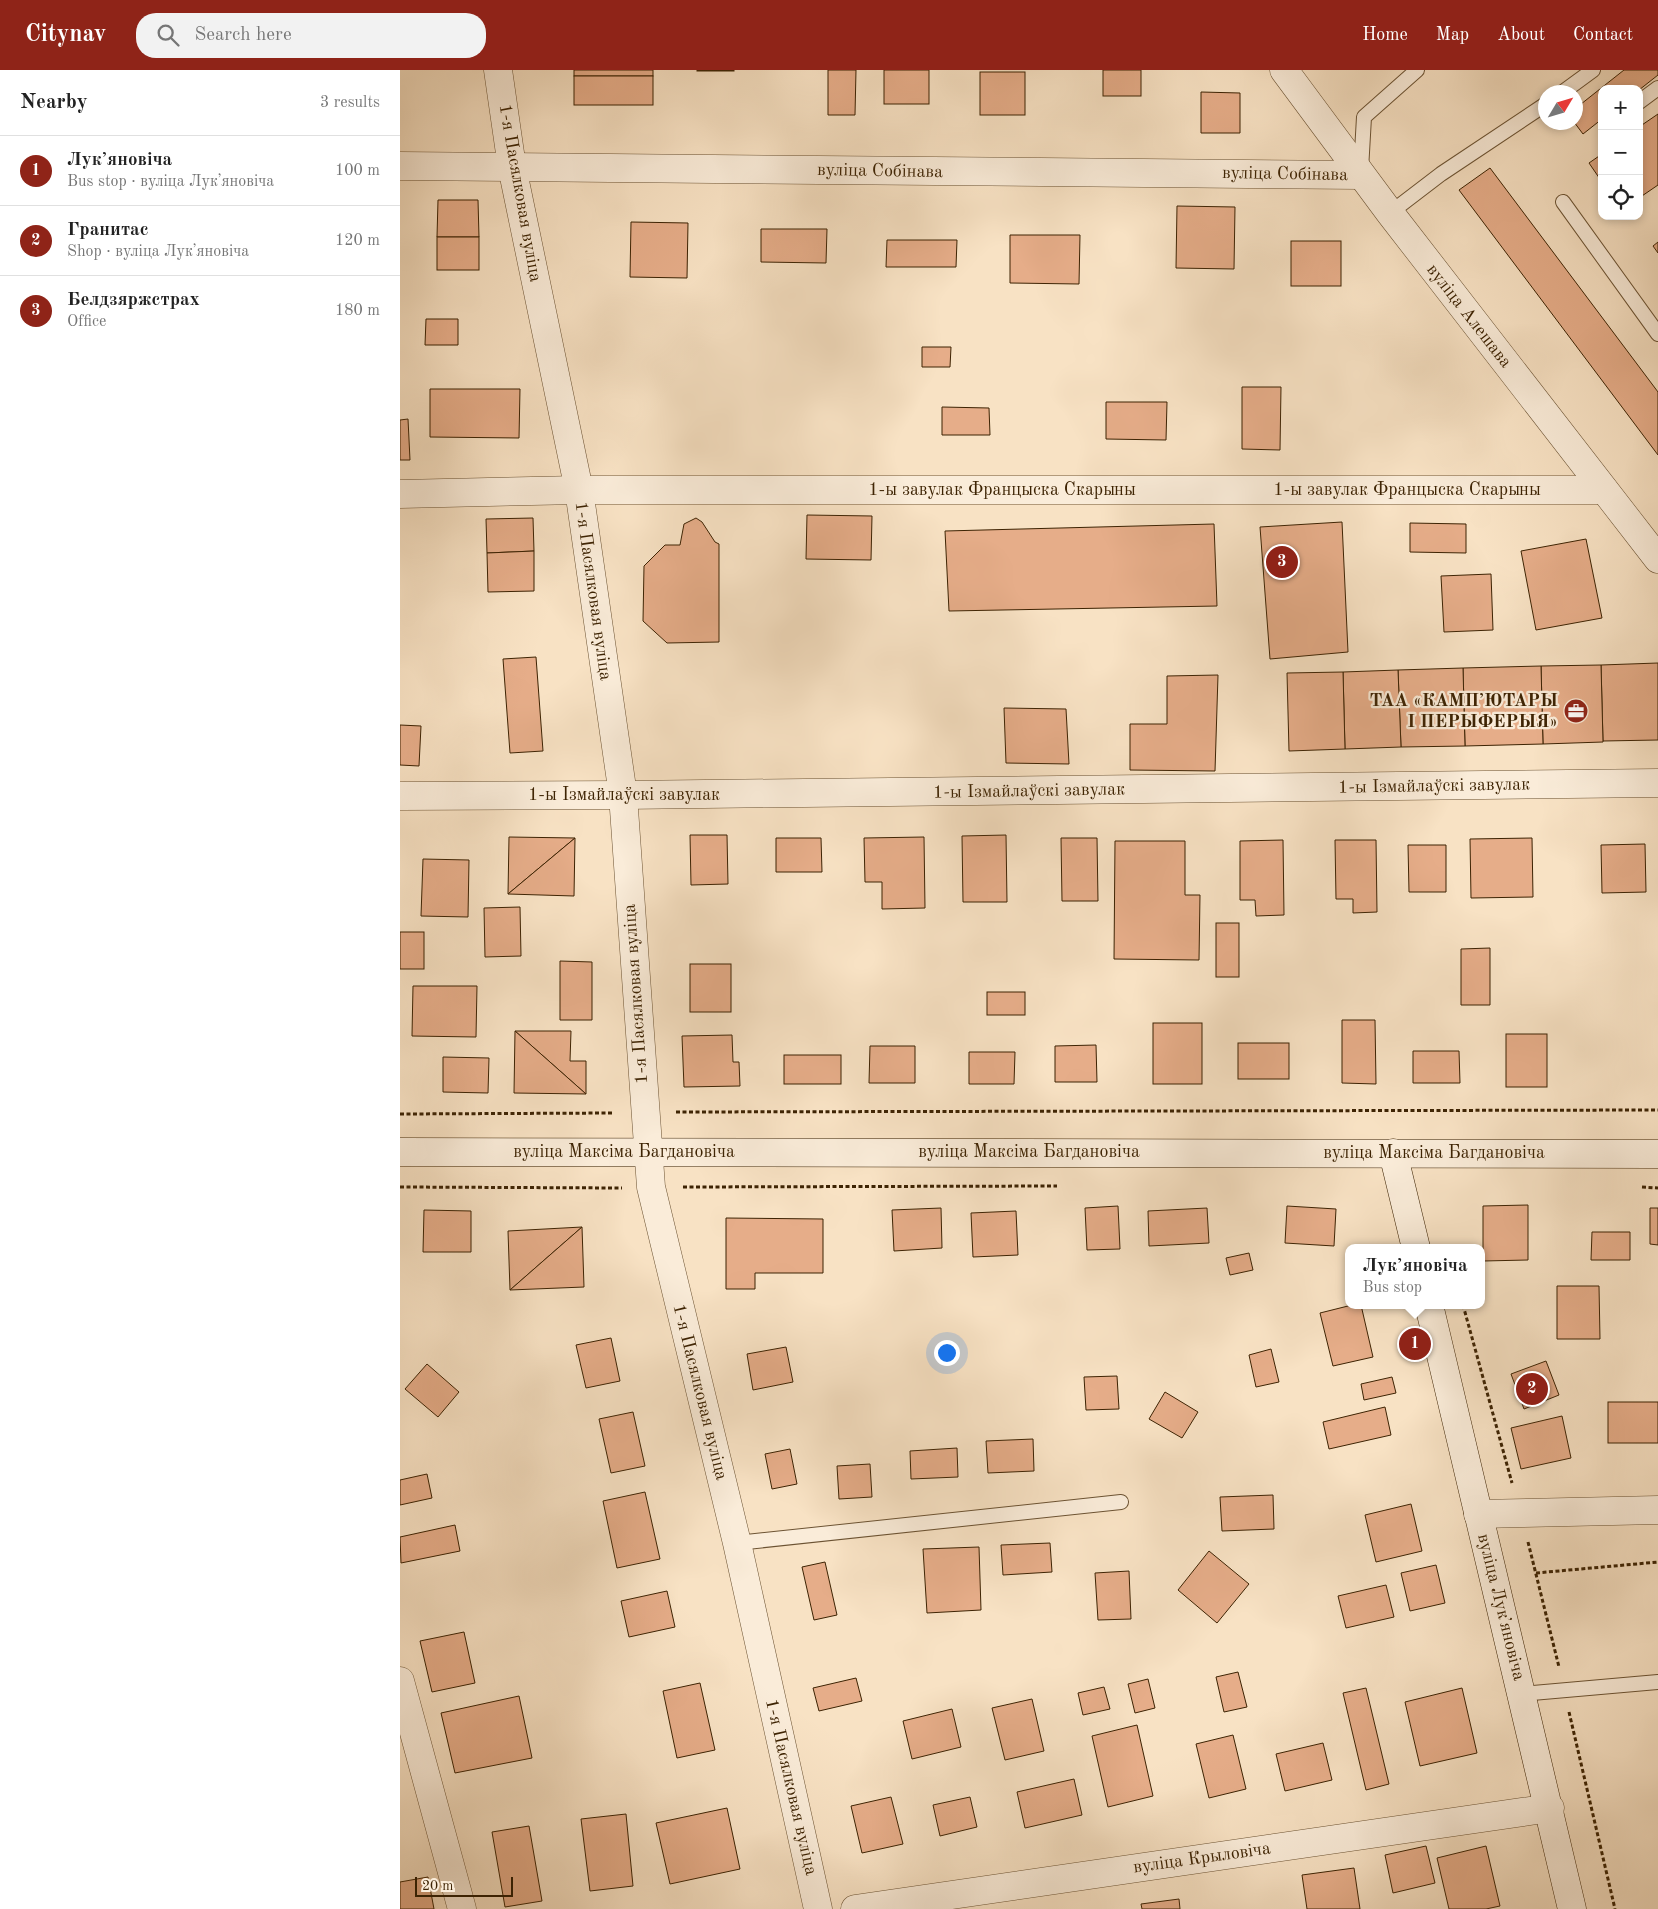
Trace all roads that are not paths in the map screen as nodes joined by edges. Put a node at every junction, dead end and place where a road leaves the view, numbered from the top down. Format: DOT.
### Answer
graph roads {
  1 [pos="498,70"];
  2 [pos="1284,70"];
  3 [pos="1418,70"];
  4 [pos="1593,70"];
  5 [pos="1572,85"];
  6 [pos="1658,88"];
  7 [pos="1643,99"];
  8 [pos="1538,109"];
  9 [pos="400,166"];
  10 [pos="512,167"];
  11 [pos="1361,175"];
  12 [pos="1564,202"];
  13 [pos="1390,213"];
  14 [pos="1658,334"];
  15 [pos="579,490"];
  16 [pos="1604,490"];
  17 [pos="400,494"];
  18 [pos="1658,559"];
  19 [pos="1658,784"];
  20 [pos="623,795"];
  21 [pos="400,796"];
  22 [pos="647,1151"];
  23 [pos="400,1152"];
  24 [pos="1393,1153"];
  25 [pos="1658,1154"];
  26 [pos="1415,1244"];
  27 [pos="1431,1309"];
  28 [pos="1121,1502"];
  29 [pos="1658,1510"];
  30 [pos="1478,1514"];
  31 [pos="737,1543"];
  32 [pos="400,1682"];
  33 [pos="1658,1682"];
  34 [pos="1522,1694"];
  35 [pos="1550,1808"];
  36 [pos="462,1909"];
  37 [pos="818,1909"];
  38 [pos="856,1909"];
  39 [pos="1572,1909"];
  1 -- 10 [label="street, 1-я Пасялковая вуліца"];
  2 -- 11 [label="street, вуліца Алешава"];
  3 -- 11 [label="lane"];
  4 -- 5 [label="lane"];
  6 -- 7 [label="lane"];
  8 -- 13 [label="lane"];
  9 -- 10 [label="street, вуліца Собінава"];
  10 -- 11 [label="street, вуліца Собінава"];
  10 -- 15 [label="street, 1-я Пасялковая вуліца"];
  11 -- 13 [label="street, вуліца Алешава"];
  12 -- 14 [label="lane"];
  13 -- 16 [label="street, вуліца Алешава"];
  15 -- 16 [label="street, 1-ы завулак Францыска Скарыны"];
  15 -- 17 [label="street, 1-ы завулак Францыска Скарыны"];
  15 -- 20 [label="street, 1-я Пасялковая вуліца"];
  16 -- 18 [label="street, вуліца Алешава"];
  19 -- 20 [label="street, 1-ы Ізмайлаўскі завулак"];
  20 -- 21 [label="street, 1-ы Ізмайлаўскі завулак"];
  20 -- 22 [label="street, 1-я Пасялковая вуліца"];
  22 -- 23 [label="street, вуліца Максіма Багдановіча"];
  22 -- 24 [label="street, вуліца Максіма Багдановіча"];
  22 -- 31 [label="street, 1-я Пасялковая вуліца"];
  24 -- 25 [label="street, вуліца Максіма Багдановіча"];
  24 -- 26 [label="street"];
  27 -- 30 [label="street, вуліца Лукʼяновіча"];
  28 -- 31 [label="lane"];
  29 -- 30 [label="street"];
  30 -- 34 [label="street, вуліца Лукʼяновіча"];
  31 -- 37 [label="street, 1-я Пасялковая вуліца"];
  32 -- 36 [label="street"];
  33 -- 34 [label="lane"];
  34 -- 35 [label="street, вуліца Лукʼяновіча"];
  35 -- 38 [label="street, вуліца Крыловіча"];
  35 -- 39 [label="street, вуліца Лукʼяновіча"];
}
